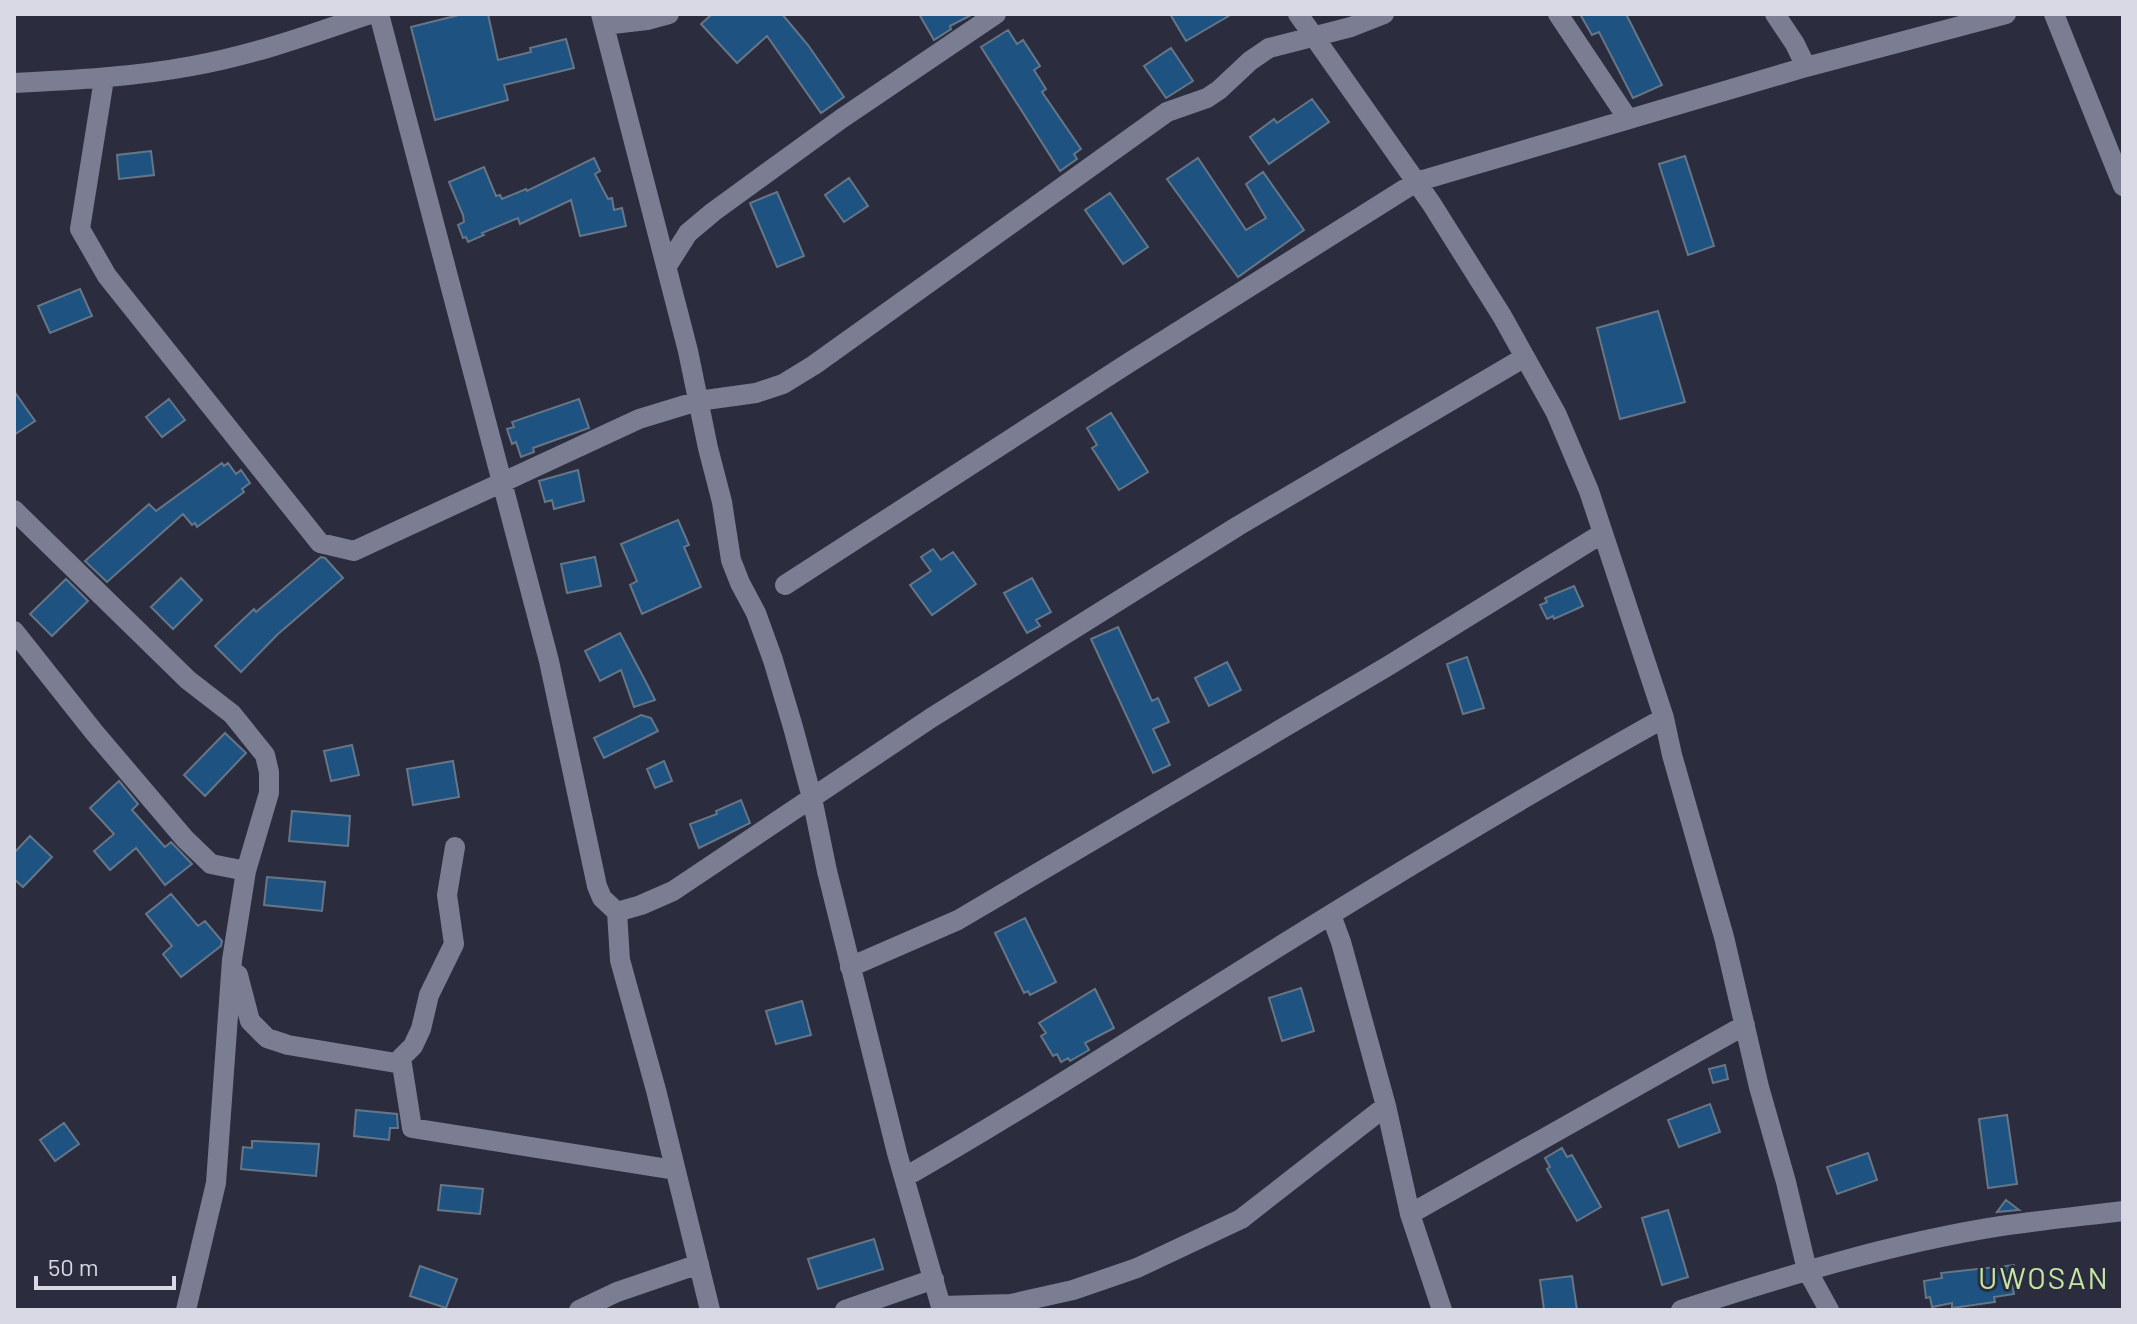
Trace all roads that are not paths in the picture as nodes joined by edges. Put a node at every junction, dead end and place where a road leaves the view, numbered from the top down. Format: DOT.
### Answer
graph roads {
  1 [pos="370,14"];
  2 [pos="379,14"];
  3 [pos="669,14"];
  4 [pos="996,14"];
  5 [pos="1298,14"];
  6 [pos="1384,14"];
  7 [pos="1558,14"];
  8 [pos="1775,14"];
  9 [pos="2006,14"];
  10 [pos="2054,14"];
  11 [pos="602,20"];
  12 [pos="1312,35"];
  13 [pos="1806,67"];
  14 [pos="104,79"];
  15 [pos="14,83"];
  16 [pos="1628,119"];
  17 [pos="1416,182"];
  18 [pos="2122,182"];
  19 [pos="667,266"];
  20 [pos="1525,357"];
  21 [pos="698,401"];
  22 [pos="502,482"];
  23 [pos="14,510"];
  24 [pos="1603,533"];
  25 [pos="785,585"];
  26 [pos="14,631"];
  27 [pos="1664,718"];
  28 [pos="812,798"];
  29 [pos="455,847"];
  30 [pos="246,871"];
  31 [pos="617,912"];
  32 [pos="1331,915"];
  33 [pos="233,952"];
  34 [pos="850,967"];
  35 [pos="1745,1025"];
  36 [pos="401,1058"];
  37 [pos="1386,1106"];
  38 [pos="675,1170"];
  39 [pos="905,1177"];
  40 [pos="2123,1211"];
  41 [pos="1410,1214"];
  42 [pos="699,1264"];
  43 [pos="1807,1270"];
  44 [pos="934,1279"];
  45 [pos="941,1308"];
  46 [pos="186,1310"];
  47 [pos="579,1310"];
  48 [pos="710,1310"];
  49 [pos="845,1310"];
  50 [pos="1442,1310"];
  51 [pos="1681,1310"];
  52 [pos="1829,1310"];
  1 -- 14 [label="street"];
  2 -- 22 [label="street"];
  3 -- 11 [label="street"];
  4 -- 19 [label="street"];
  5 -- 12 [label="street"];
  6 -- 12 [label="street"];
  7 -- 16 [label="street"];
  8 -- 13 [label="street"];
  9 -- 13 [label="street"];
  10 -- 18 [label="street"];
  11 -- 19 [label="street"];
  12 -- 17 [label="street"];
  12 -- 21 [label="street"];
  13 -- 16 [label="street"];
  14 -- 15 [label="street"];
  14 -- 22 [label="street"];
  16 -- 17 [label="street"];
  17 -- 20 [label="street"];
  17 -- 25 [label="street"];
  19 -- 21 [label="street"];
  20 -- 24 [label="street"];
  20 -- 28 [label="street"];
  21 -- 22 [label="street"];
  21 -- 28 [label="street"];
  22 -- 31 [label="street"];
  23 -- 30 [label="street"];
  24 -- 27 [label="street"];
  24 -- 34 [label="street"];
  26 -- 30 [label="street"];
  27 -- 32 [label="street"];
  27 -- 35 [label="street"];
  28 -- 31 [label="street"];
  28 -- 34 [label="street"];
  29 -- 36 [label="street"];
  30 -- 33 [label="street"];
  31 -- 38 [label="street"];
  32 -- 37 [label="street"];
  32 -- 39 [label="street"];
  33 -- 36 [label="street"];
  33 -- 46 [label="street"];
  34 -- 39 [label="street"];
  35 -- 41 [label="street"];
  35 -- 43 [label="street"];
  36 -- 38 [label="street"];
  37 -- 41 [label="street"];
  37 -- 45 [label="street"];
  38 -- 42 [label="street"];
  39 -- 44 [label="street"];
  40 -- 43 [label="street"];
  41 -- 50 [label="street"];
  42 -- 47 [label="street"];
  42 -- 48 [label="street"];
  43 -- 51 [label="street"];
  43 -- 52 [label="street"];
  44 -- 45 [label="street"];
  44 -- 49 [label="street"];
}
